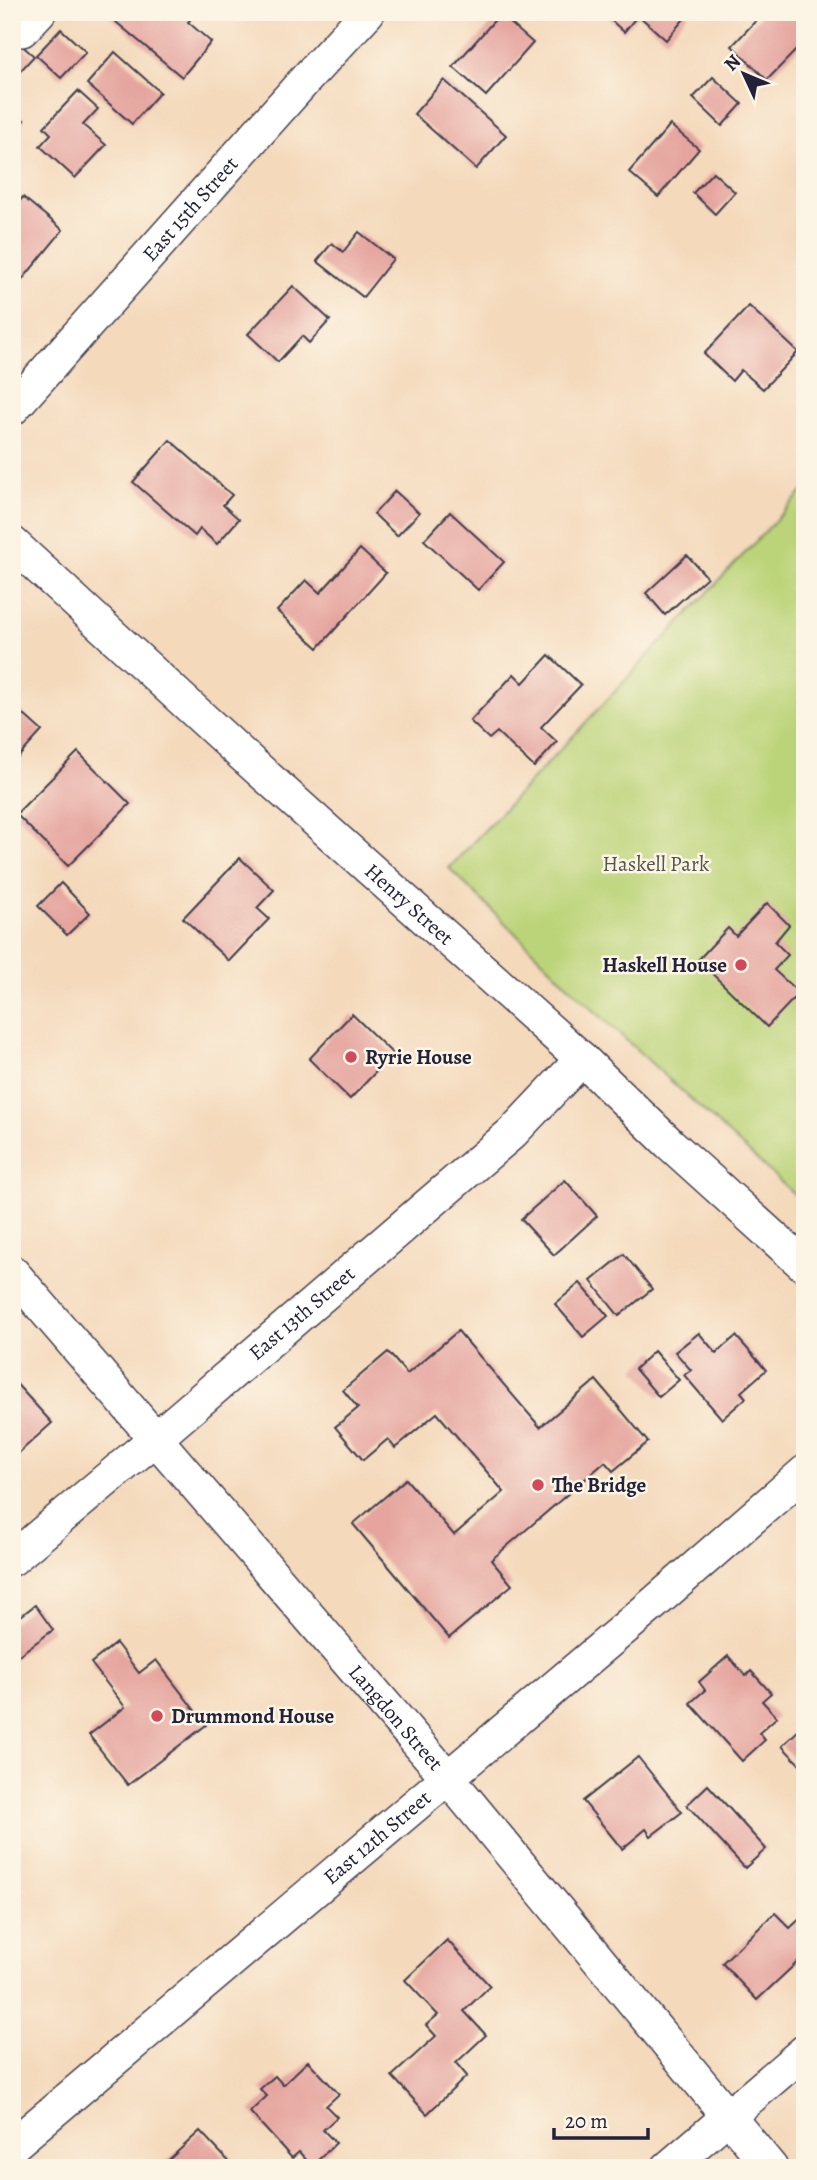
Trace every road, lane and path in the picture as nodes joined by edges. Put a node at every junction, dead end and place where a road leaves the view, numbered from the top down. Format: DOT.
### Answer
graph roads {
  1 [pos="369,12"];
  2 [pos="12,409"];
  3 [pos="12,543"];
  4 [pos="582,1059"];
  5 [pos="805,1266"];
  6 [pos="12,1272"];
  7 [pos="155,1439"];
  8 [pos="805,1472"];
  9 [pos="12,1559"];
  10 [pos="448,1779"];
  11 [pos="805,2052"];
  12 [pos="728,2116"];
  13 [pos="12,2146"];
  14 [pos="668,2168"];
  15 [pos="771,2168"];
  1 -- 2 [label="street, East 15th Street"];
  3 -- 4 [label="street, Henry Street"];
  4 -- 5 [label="street, Henry Street"];
  4 -- 7 [label="street, East 13th Street"];
  6 -- 7 [label="street, Langdon Street"];
  7 -- 9 [label="street, East 13th Street"];
  7 -- 10 [label="street, Langdon Street"];
  8 -- 10 [label="street, East 12th Street"];
  10 -- 12 [label="street, Langdon Street"];
  10 -- 13 [label="street, East 12th Street"];
  11 -- 12 [label="street"];
  12 -- 14 [label="street"];
  12 -- 15 [label="street, Langdon Street"];
}
